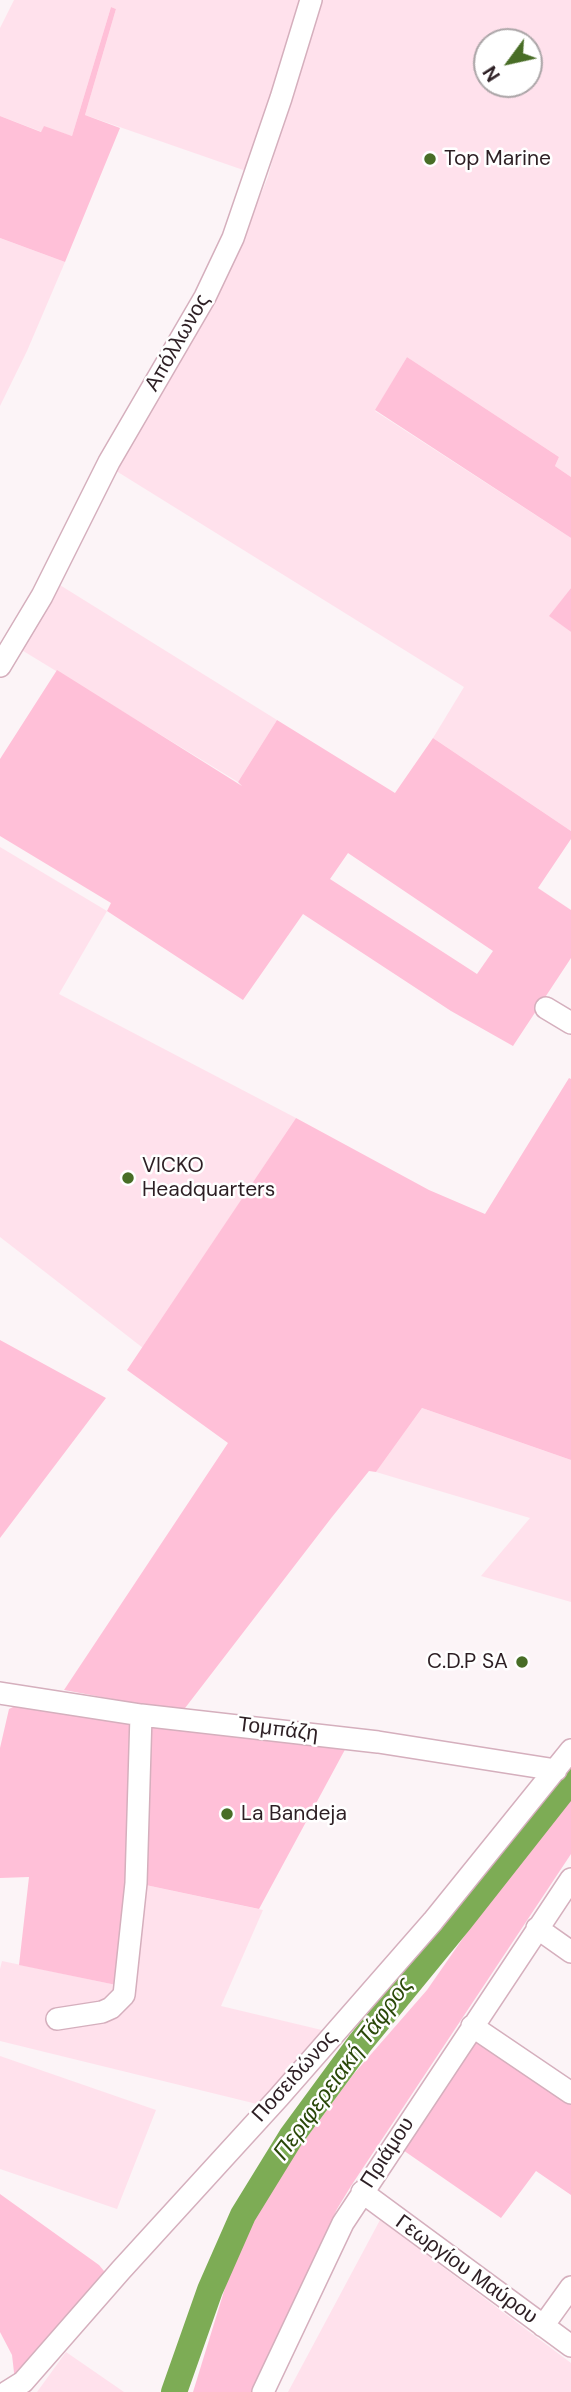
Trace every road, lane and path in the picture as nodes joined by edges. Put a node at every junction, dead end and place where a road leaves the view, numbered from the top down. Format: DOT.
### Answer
graph roads {
  1 [pos="311,0"];
  2 [pos="0,666"];
  3 [pos="547,1008"];
  4 [pos="571,1023"];
  5 [pos="0,1693"];
  6 [pos="141,1714"];
  7 [pos="571,1750"];
  8 [pos="556,1770"];
  9 [pos="571,1879"];
  10 [pos="537,1928"];
  11 [pos="571,1952"];
  12 [pos="57,2019"];
  13 [pos="472,2026"];
  14 [pos="571,2093"];
  15 [pos="362,2192"];
  16 [pos="571,2287"];
  17 [pos="543,2326"];
  18 [pos="571,2346"];
  19 [pos="7,2392"];
  20 [pos="263,2392"];
  1 -- 2 [label="street, Απόλλωνος"];
  3 -- 4 [label="street"];
  5 -- 6 [label="street, Τομπάζη"];
  6 -- 8 [label="street, Τομπάζη"];
  6 -- 12 [label="street"];
  7 -- 8 [label="street, Ποσειδώνος"];
  8 -- 19 [label="street, Ποσειδώνος"];
  9 -- 10 [label="street, Πριάμου"];
  10 -- 11 [label="street"];
  10 -- 13 [label="street, Πριάμου"];
  13 -- 14 [label="street"];
  13 -- 15 [label="street, Πριάμου"];
  15 -- 17 [label="street, Γεωργίου Μαύρου"];
  15 -- 20 [label="street, Πριάμου"];
  16 -- 17 [label="street"];
  17 -- 18 [label="street, Γεωργίου Μαύρου"];
}
